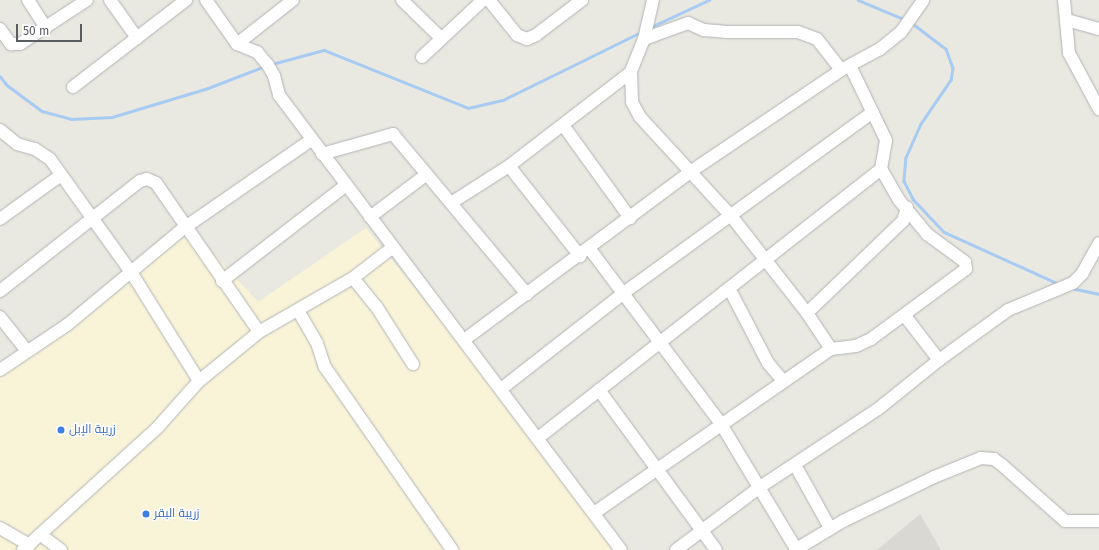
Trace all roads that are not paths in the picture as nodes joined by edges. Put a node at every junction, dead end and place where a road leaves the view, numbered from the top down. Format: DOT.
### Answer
graph roads {
  1 [pos="28,0"];
  2 [pos="87,0"];
  3 [pos="110,0"];
  4 [pos="186,0"];
  5 [pos="206,0"];
  6 [pos="293,0"];
  7 [pos="402,0"];
  8 [pos="483,0"];
  9 [pos="489,0"];
  10 [pos="582,0"];
  11 [pos="653,0"];
  12 [pos="923,0"];
  13 [pos="1064,0"];
  14 [pos="1067,20"];
  15 [pos="46,28"];
  16 [pos="0,29"];
  17 [pos="1099,29"];
  18 [pos="137,38"];
  19 [pos="441,38"];
  20 [pos="644,39"];
  21 [pos="237,44"];
  22 [pos="422,57"];
  23 [pos="846,68"];
  24 [pos="631,72"];
  25 [pos="73,87"];
  26 [pos="1099,109"];
  27 [pos="872,113"];
  28 [pos="563,125"];
  29 [pos="3,137"];
  30 [pos="311,140"];
  31 [pos="322,154"];
  32 [pos="509,166"];
  33 [pos="881,169"];
  34 [pos="690,172"];
  35 [pos="427,174"];
  36 [pos="61,175"];
  37 [pos="346,185"];
  38 [pos="451,203"];
  39 [pos="907,208"];
  40 [pos="370,217"];
  41 [pos="732,217"];
  42 [pos="630,218"];
  43 [pos="0,219"];
  44 [pos="95,219"];
  45 [pos="184,228"];
  46 [pos="1099,243"];
  47 [pos="392,248"];
  48 [pos="584,252"];
  49 [pos="765,259"];
  50 [pos="131,272"];
  51 [pos="353,278"];
  52 [pos="222,281"];
  53 [pos="729,288"];
  54 [pos="0,291"];
  55 [pos="625,292"];
  56 [pos="527,294"];
  57 [pos="299,312"];
  58 [pos="807,313"];
  59 [pos="905,316"];
  60 [pos="0,317"];
  61 [pos="259,332"];
  62 [pos="464,340"];
  63 [pos="659,342"];
  64 [pos="831,349"];
  65 [pos="26,351"];
  66 [pos="939,360"];
  67 [pos="413,364"];
  68 [pos="0,370"];
  69 [pos="199,381"];
  70 [pos="783,381"];
  71 [pos="501,389"];
  72 [pos="599,390"];
  73 [pos="721,424"];
  74 [pos="538,438"];
  75 [pos="795,466"];
  76 [pos="656,469"];
  77 [pos="760,487"];
  78 [pos="594,513"];
  79 [pos="1099,521"];
  80 [pos="0,528"];
  81 [pos="830,528"];
  82 [pos="702,530"];
  83 [pos="41,535"];
  84 [pos="27,548"];
  85 [pos="795,549"];
  86 [pos="61,550"];
  87 [pos="452,550"];
  88 [pos="621,550"];
  89 [pos="676,550"];
  90 [pos="716,550"];
  1 -- 15 [label="street"];
  2 -- 15 [label="street"];
  3 -- 18 [label="street"];
  4 -- 18 [label="street"];
  5 -- 21 [label="street"];
  6 -- 21 [label="street"];
  7 -- 19 [label="street"];
  8 -- 19 [label="street"];
  9 -- 10 [label="street"];
  11 -- 20 [label="street"];
  12 -- 23 [label="street"];
  13 -- 14 [label="street"];
  14 -- 17 [label="street"];
  14 -- 26 [label="street"];
  15 -- 16 [label="street"];
  18 -- 25 [label="street"];
  19 -- 22 [label="street"];
  20 -- 23 [label="street"];
  20 -- 24 [label="street"];
  21 -- 30 [label="street"];
  23 -- 27 [label="street"];
  23 -- 34 [label="street"];
  24 -- 28 [label="street"];
  24 -- 34 [label="street"];
  27 -- 33 [label="street"];
  27 -- 41 [label="street"];
  28 -- 32 [label="street"];
  28 -- 42 [label="street"];
  29 -- 36 [label="street"];
  30 -- 31 [label="street"];
  30 -- 45 [label="street"];
  31 -- 35 [label="street"];
  31 -- 37 [label="street"];
  32 -- 38 [label="street"];
  32 -- 48 [label="street"];
  33 -- 39 [label="street"];
  33 -- 49 [label="street"];
  34 -- 41 [label="street"];
  34 -- 42 [label="street"];
  35 -- 38 [label="street"];
  35 -- 40 [label="street"];
  36 -- 43 [label="street"];
  36 -- 44 [label="street"];
  37 -- 40 [label="street"];
  37 -- 52 [label="street"];
  38 -- 56 [label="street"];
  39 -- 58 [label="street"];
  39 -- 59 [label="street"];
  40 -- 47 [label="street"];
  41 -- 49 [label="street"];
  41 -- 55 [label="street"];
  42 -- 48 [label="street"];
  44 -- 45 [label="street"];
  44 -- 50 [label="street"];
  44 -- 54 [label="street"];
  45 -- 50 [label="street"];
  45 -- 52 [label="street"];
  46 -- 66 [label="street"];
  47 -- 51 [label="street"];
  47 -- 62 [label="street"];
  48 -- 55 [label="street"];
  48 -- 56 [label="street"];
  49 -- 53 [label="street"];
  49 -- 58 [label="street"];
  50 -- 65 [label="street"];
  50 -- 69 [label="street"];
  51 -- 57 [label="street"];
  51 -- 67 [label="street"];
  52 -- 61 [label="street"];
  53 -- 63 [label="street"];
  53 -- 70 [label="street"];
  55 -- 63 [label="street"];
  55 -- 71 [label="street"];
  56 -- 62 [label="street"];
  57 -- 61 [label="street"];
  57 -- 87 [label="street"];
  58 -- 64 [label="street"];
  59 -- 64 [label="street"];
  59 -- 66 [label="street"];
  60 -- 65 [label="street"];
  61 -- 69 [label="street"];
  62 -- 71 [label="street"];
  63 -- 72 [label="street"];
  63 -- 73 [label="street"];
  64 -- 70 [label="street"];
  65 -- 68 [label="street"];
  66 -- 75 [label="street"];
  69 -- 83 [label="street"];
  70 -- 73 [label="street"];
  71 -- 74 [label="street"];
  72 -- 74 [label="street"];
  72 -- 76 [label="street"];
  73 -- 76 [label="street"];
  73 -- 77 [label="street"];
  74 -- 78 [label="street"];
  75 -- 77 [label="street"];
  75 -- 81 [label="street"];
  76 -- 78 [label="street"];
  76 -- 82 [label="street"];
  77 -- 82 [label="street"];
  77 -- 85 [label="street"];
  78 -- 88 [label="street"];
  79 -- 81 [label="street"];
  80 -- 84 [label="street"];
  81 -- 85 [label="street"];
  82 -- 89 [label="street"];
  82 -- 90 [label="street"];
  83 -- 84 [label="street"];
  83 -- 86 [label="street"];
}
